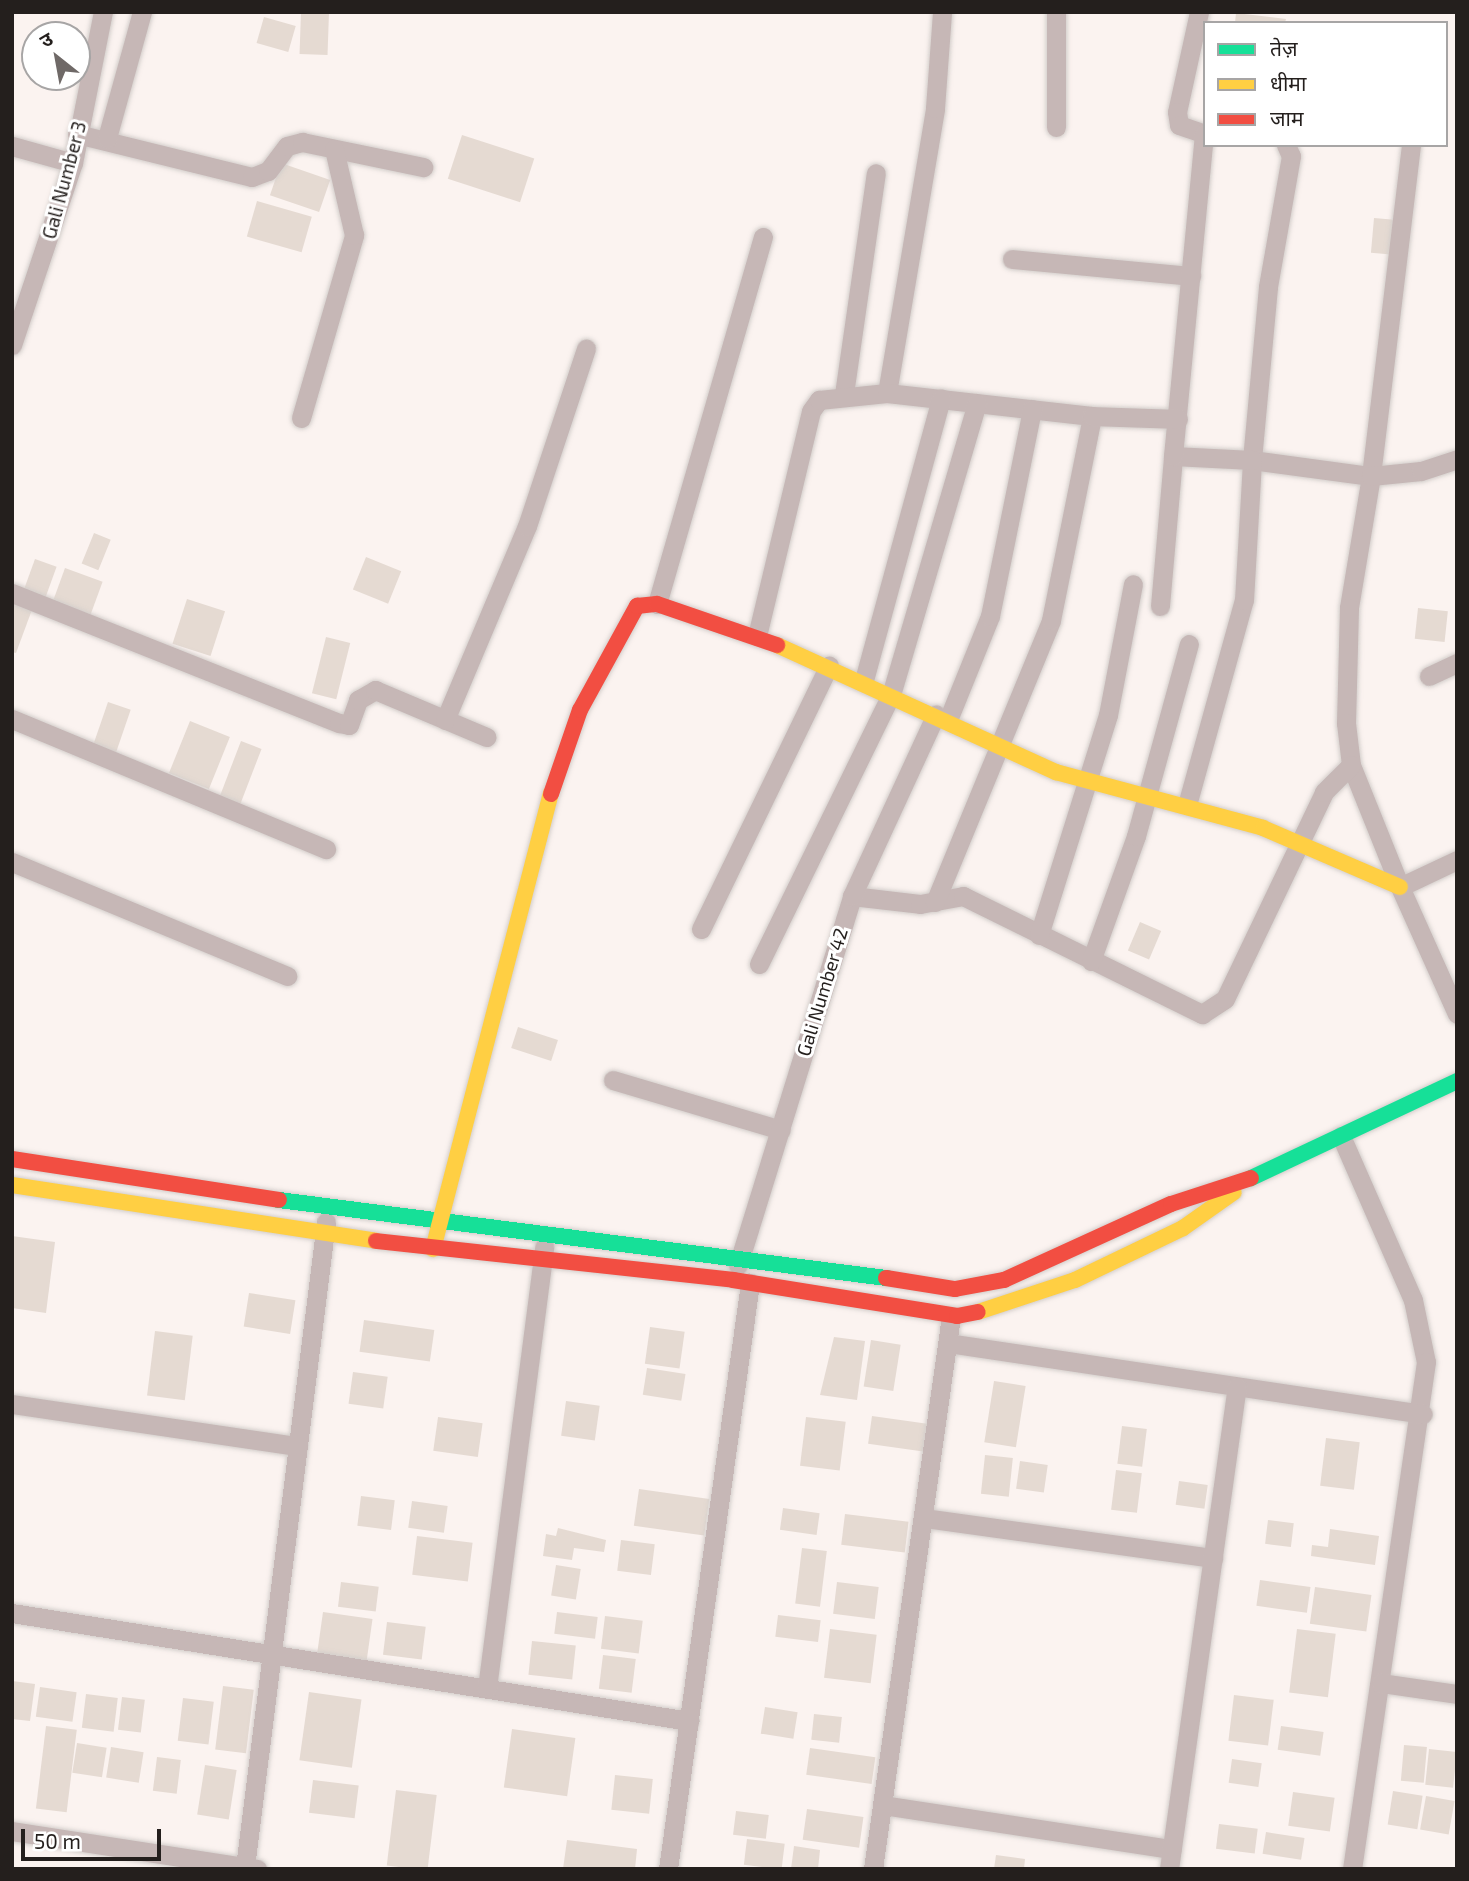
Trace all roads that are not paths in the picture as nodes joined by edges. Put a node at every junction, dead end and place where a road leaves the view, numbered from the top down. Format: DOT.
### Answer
graph roads {
  1 [pos="103,12"];
  2 [pos="142,12"];
  3 [pos="942,12"];
  4 [pos="1056,12"];
  5 [pos="1199,12"];
  6 [pos="1056,127"];
  7 [pos="1203,134"];
  8 [pos="77,135"];
  9 [pos="107,138"];
  10 [pos="12,145"];
  11 [pos="1203,145"];
  12 [pos="1287,147"];
  13 [pos="1411,147"];
  14 [pos="334,149"];
  15 [pos="73,163"];
  16 [pos="423,167"];
  17 [pos="876,173"];
  18 [pos="763,237"];
  19 [pos="1012,259"];
  20 [pos="1191,276"];
  21 [pos="12,345"];
  22 [pos="586,349"];
  23 [pos="887,393"];
  24 [pos="844,394"];
  25 [pos="942,398"];
  26 [pos="977,403"];
  27 [pos="1032,409"];
  28 [pos="1092,416"];
  29 [pos="301,418"];
  30 [pos="1178,419"];
  31 [pos="1173,456"];
  32 [pos="1457,459"];
  33 [pos="1252,460"];
  34 [pos="1371,476"];
  35 [pos="1133,584"];
  36 [pos="12,593"];
  37 [pos="657,604"];
  38 [pos="1160,606"];
  39 [pos="757,636"];
  40 [pos="1189,645"];
  41 [pos="1457,663"];
  42 [pos="829,665"];
  43 [pos="1429,676"];
  44 [pos="864,680"];
  45 [pos="891,695"];
  46 [pos="942,717"];
  47 [pos="12,719"];
  48 [pos="445,720"];
  49 [pos="486,737"];
  50 [pos="1001,745"];
  51 [pos="1351,765"];
  52 [pos="1090,781"];
  53 [pos="1147,793"];
  54 [pos="1187,805"];
  55 [pos="1301,844"];
  56 [pos="326,849"];
  57 [pos="1457,860"];
  58 [pos="12,862"];
  59 [pos="1400,887"];
  60 [pos="852,896"];
  61 [pos="935,902"];
  62 [pos="701,929"];
  63 [pos="1039,935"];
  64 [pos="1091,961"];
  65 [pos="759,964"];
  66 [pos="287,976"];
  67 [pos="1457,1014"];
  68 [pos="613,1080"];
  69 [pos="1457,1081"];
  70 [pos="781,1130"];
  71 [pos="1341,1136"];
  72 [pos="12,1159"];
  73 [pos="1259,1175"];
  74 [pos="12,1185"];
  75 [pos="329,1207"];
  76 [pos="438,1225"];
  77 [pos="325,1233"];
  78 [pos="546,1236"];
  79 [pos="433,1249"];
  80 [pos="741,1255"];
  81 [pos="543,1262"];
  82 [pos="741,1282"];
  83 [pos="951,1316"];
  84 [pos="948,1343"];
  85 [pos="1237,1387"];
  86 [pos="12,1404"];
  87 [pos="1423,1414"];
  88 [pos="298,1446"];
  89 [pos="924,1518"];
  90 [pos="1213,1558"];
  91 [pos="12,1613"];
  92 [pos="272,1654"];
  93 [pos="1381,1683"];
  94 [pos="487,1688"];
  95 [pos="1457,1693"];
  96 [pos="689,1720"];
  97 [pos="883,1805"];
  98 [pos="12,1831"];
  99 [pos="1172,1849"];
  100 [pos="251,1868"];
  101 [pos="668,1869"];
  102 [pos="873,1869"];
  103 [pos="1169,1869"];
  104 [pos="1352,1869"];
  1 -- 8 [label="street, Gali Number 3"];
  2 -- 9 [label="street"];
  3 -- 23 [label="street"];
  4 -- 6 [label="street"];
  5 -- 7 [label="street"];
  8 -- 9 [label="street"];
  8 -- 15 [label="street, Gali Number 3"];
  9 -- 14 [label="street"];
  10 -- 15 [label="street"];
  11 -- 20 [label="street"];
  12 -- 33 [label="street"];
  13 -- 34 [label="street"];
  14 -- 16 [label="street"];
  14 -- 29 [label="street"];
  15 -- 21 [label="street, Gali Number 3"];
  17 -- 24 [label="street"];
  18 -- 37 [label="street"];
  19 -- 20 [label="street"];
  20 -- 30 [label="street"];
  22 -- 48 [label="street"];
  23 -- 24 [label="street"];
  23 -- 25 [label="street"];
  24 -- 39 [label="street"];
  25 -- 26 [label="street"];
  25 -- 44 [label="street"];
  26 -- 27 [label="street"];
  26 -- 45 [label="street"];
  27 -- 28 [label="street"];
  27 -- 46 [label="street, Gali Number 42"];
  28 -- 30 [label="street"];
  28 -- 50 [label="street"];
  30 -- 31 [label="street"];
  31 -- 33 [label="street"];
  31 -- 38 [label="street"];
  32 -- 34 [label="street"];
  33 -- 34 [label="street"];
  33 -- 54 [label="street"];
  34 -- 51 [label="street"];
  35 -- 52 [label="street"];
  36 -- 48 [label="street"];
  37 -- 39 [label="street"];
  37 -- 76 [label="street"];
  39 -- 42 [label="street"];
  40 -- 53 [label="street"];
  41 -- 43 [label="street"];
  42 -- 44 [label="street"];
  42 -- 62 [label="street"];
  44 -- 45 [label="street"];
  45 -- 46 [label="street"];
  45 -- 65 [label="street"];
  46 -- 50 [label="street"];
  46 -- 60 [label="street, Gali Number 42"];
  47 -- 56 [label="street"];
  48 -- 49 [label="street"];
  50 -- 52 [label="street"];
  50 -- 61 [label="street"];
  51 -- 55 [label="street"];
  51 -- 59 [label="street"];
  52 -- 53 [label="street"];
  52 -- 63 [label="street"];
  53 -- 54 [label="street"];
  53 -- 64 [label="street"];
  54 -- 55 [label="street"];
  55 -- 59 [label="street"];
  55 -- 64 [label="street"];
  57 -- 59 [label="street"];
  58 -- 66 [label="street"];
  59 -- 67 [label="street"];
  60 -- 61 [label="street"];
  60 -- 70 [label="street, Gali Number 42"];
  61 -- 63 [label="street"];
  63 -- 64 [label="street"];
  68 -- 70 [label="street"];
  69 -- 71 [label="street"];
  70 -- 80 [label="street, Gali Number 42"];
  71 -- 73 [label="street"];
  71 -- 87 [label="street"];
  72 -- 75 [label="street"];
  73 -- 80 [label="street"];
  73 -- 83 [label="street"];
  74 -- 77 [label="street"];
  75 -- 76 [label="street"];
  75 -- 77 [label="street"];
  76 -- 78 [label="street"];
  76 -- 79 [label="street"];
  77 -- 79 [label="street"];
  77 -- 88 [label="street"];
  78 -- 80 [label="street"];
  78 -- 81 [label="street"];
  79 -- 81 [label="street"];
  80 -- 82 [label="street, Gali Number 42"];
  81 -- 82 [label="street"];
  81 -- 94 [label="street"];
  82 -- 83 [label="street"];
  82 -- 96 [label="street, Gali Number 42"];
  83 -- 84 [label="street"];
  84 -- 85 [label="street"];
  84 -- 89 [label="street"];
  85 -- 87 [label="street"];
  85 -- 90 [label="street"];
  86 -- 88 [label="street"];
  87 -- 93 [label="street"];
  88 -- 92 [label="street"];
  89 -- 90 [label="street"];
  89 -- 97 [label="street"];
  90 -- 99 [label="street"];
  91 -- 92 [label="street"];
  92 -- 94 [label="street"];
  92 -- 100 [label="street"];
  93 -- 95 [label="street"];
  93 -- 104 [label="street"];
  94 -- 96 [label="street"];
  96 -- 101 [label="street, Gali Number 42"];
  97 -- 99 [label="street"];
  97 -- 102 [label="street"];
  98 -- 100 [label="street"];
  99 -- 103 [label="street"];
}
